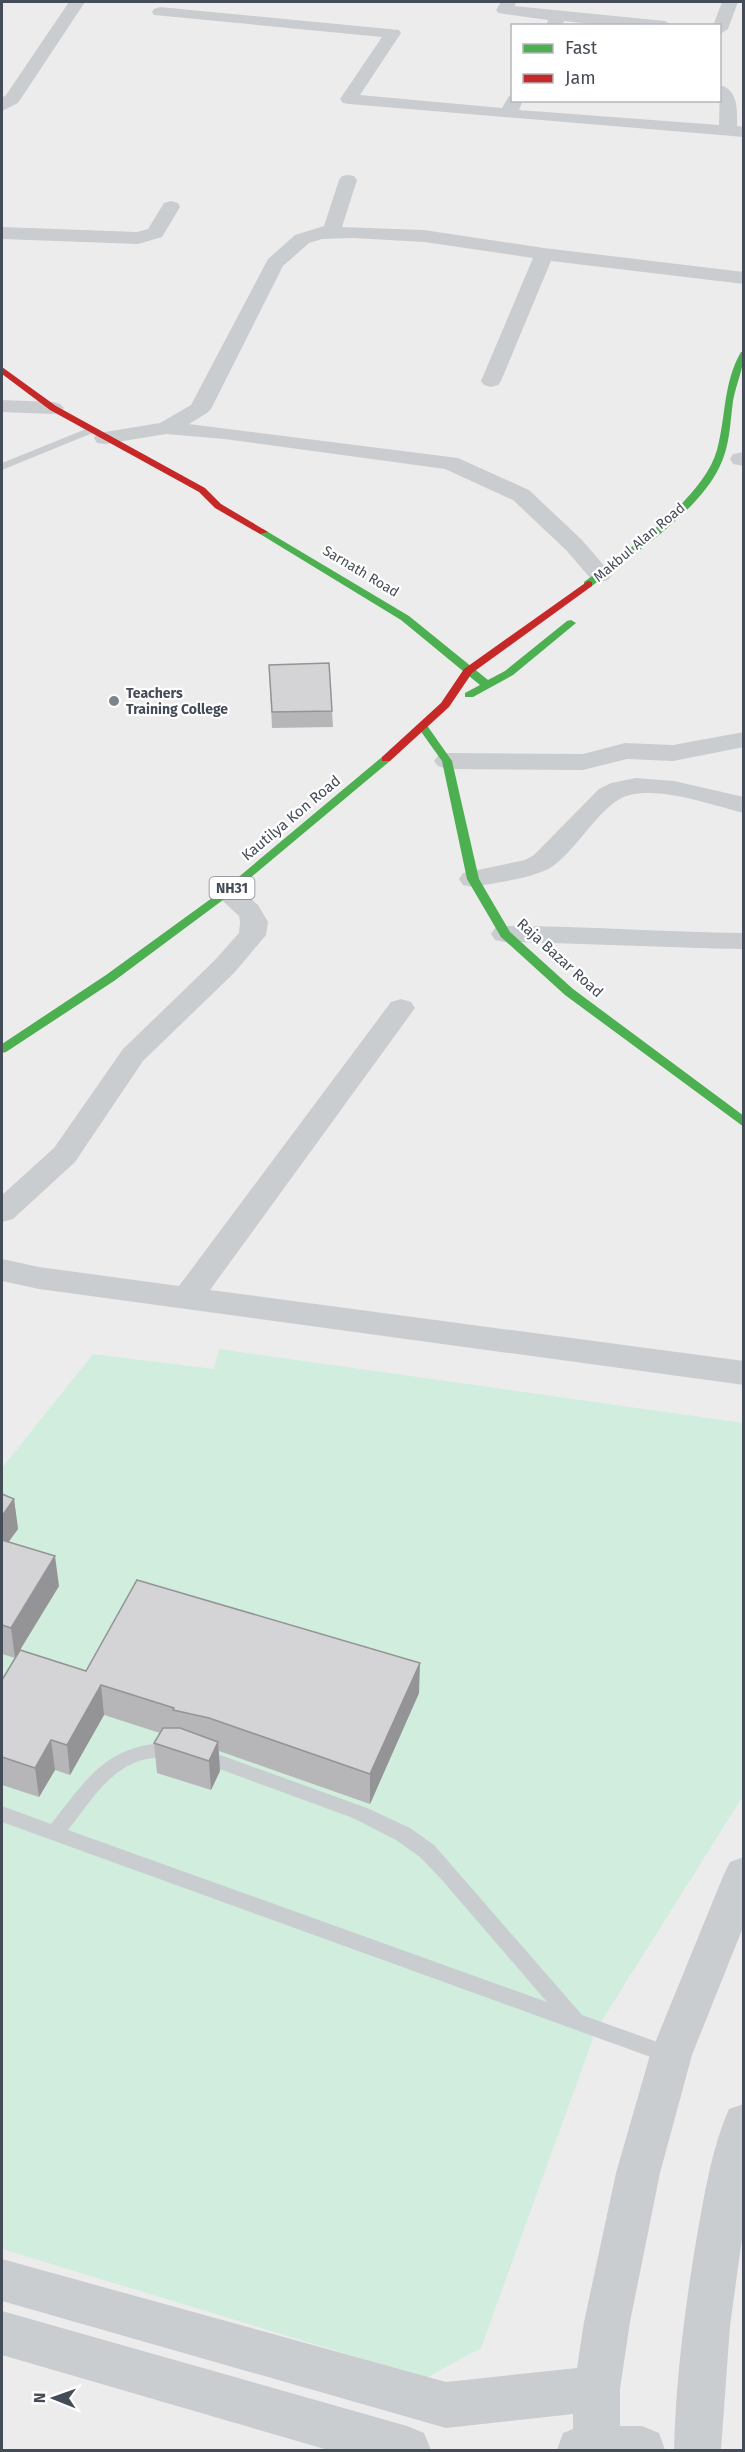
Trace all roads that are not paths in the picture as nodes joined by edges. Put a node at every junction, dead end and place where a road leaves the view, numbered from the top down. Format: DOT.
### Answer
graph roads {
  1 [pos="77,2"];
  2 [pos="509,2"];
  3 [pos="730,2"];
  4 [pos="160,12"];
  5 [pos="556,21"];
  6 [pos="621,24"];
  7 [pos="725,30"];
  8 [pos="721,91"];
  9 [pos="2,106"];
  10 [pos="512,107"];
  11 [pos="736,131"];
  12 [pos="348,180"];
  13 [pos="171,207"];
  14 [pos="2,233"];
  15 [pos="319,233"];
  16 [pos="544,254"];
  17 [pos="744,278"];
  18 [pos="744,354"];
  19 [pos="2,370"];
  20 [pos="491,381"];
  21 [pos="2,406"];
  22 [pos="54,408"];
  23 [pos="166,428"];
  24 [pos="98,434"];
  25 [pos="2,467"];
  26 [pos="202,490"];
  27 [pos="228,494"];
  28 [pos="600,575"];
  29 [pos="586,611"];
  30 [pos="483,654"];
  31 [pos="468,671"];
  32 [pos="509,673"];
  33 [pos="488,686"];
  34 [pos="445,705"];
  35 [pos="422,726"];
  36 [pos="744,739"];
  37 [pos="447,760"];
  38 [pos="744,805"];
  39 [pos="473,879"];
  40 [pos="227,892"];
  41 [pos="505,934"];
  42 [pos="744,941"];
  43 [pos="401,1008"];
  44 [pos="2,1049"];
  45 [pos="744,1123"];
  46 [pos="2,1212"];
  47 [pos="2,1270"];
  48 [pos="187,1298"];
  49 [pos="744,1373"];
  50 [pos="2,1814"];
  51 [pos="55,1833"];
  52 [pos="744,1874"];
  53 [pos="577,2022"];
  54 [pos="671,2055"];
  55 [pos="744,2123"];
  56 [pos="2,2280"];
  57 [pos="2,2333"];
  58 [pos="597,2389"];
  59 [pos="590,2450"];
  60 [pos="407,2451"];
  61 [pos="642,2451"];
  62 [pos="697,2451"];
  1 -- 9 [label="street"];
  2 -- 5 [label="street"];
  3 -- 7 [label="street"];
  4 -- 10 [label="street"];
  5 -- 6 [label="street"];
  8 -- 11 [label="street"];
  10 -- 11 [label="street"];
  12 -- 15 [label="street"];
  13 -- 14 [label="street"];
  15 -- 16 [label="street"];
  15 -- 23 [label="street"];
  16 -- 17 [label="street"];
  16 -- 20 [label="street"];
  18 -- 28 [label="main road, Makbul Alan Road"];
  19 -- 22 [label="main road, Sarnath Road"];
  21 -- 22 [label="street"];
  22 -- 24 [label="main road, Sarnath Road"];
  23 -- 24 [label="street"];
  23 -- 28 [label="street"];
  24 -- 25 [label="lane"];
  24 -- 26 [label="main road, Sarnath Road"];
  26 -- 27 [label="main road, Sarnath Road"];
  26 -- 31 [label="main road, Sarnath Road"];
  28 -- 30 [label="main road, Makbul Alan Road"];
  29 -- 32 [label="main road"];
  30 -- 31 [label="main road, Kautilya Kon Road / NH31"];
  30 -- 32 [label="main road"];
  31 -- 33 [label="main road, Sarnath Road"];
  31 -- 34 [label="main road, Kautilya Kon Road / NH31"];
  32 -- 33 [label="main road, Kautilya Kon Road / NH31"];
  33 -- 34 [label="main road, Kautilya Kon Road / NH31"];
  34 -- 35 [label="main road, Kautilya Kon Road / NH31"];
  35 -- 37 [label="main road, Raja Bazar Road"];
  35 -- 40 [label="main road, Kautilya Kon Road / NH31"];
  36 -- 37 [label="street"];
  37 -- 39 [label="main road, Raja Bazar Road"];
  38 -- 39 [label="street"];
  39 -- 41 [label="main road, Raja Bazar Road"];
  40 -- 44 [label="main road, Kautilya Kon Road / NH31"];
  40 -- 46 [label="street"];
  41 -- 42 [label="street"];
  41 -- 45 [label="main road, Raja Bazar Road"];
  43 -- 48 [label="street"];
  47 -- 48 [label="street"];
  48 -- 49 [label="street"];
  50 -- 51 [label="lane"];
  51 -- 53 [label="lane"];
  51 -- 53 [label="lane"];
  52 -- 54 [label="street"];
  53 -- 54 [label="lane"];
  54 -- 58 [label="street"];
  55 -- 62 [label="street"];
  56 -- 58 [label="street"];
  57 -- 60 [label="street"];
  58 -- 59 [label="street"];
  59 -- 61 [label="street"];
}
